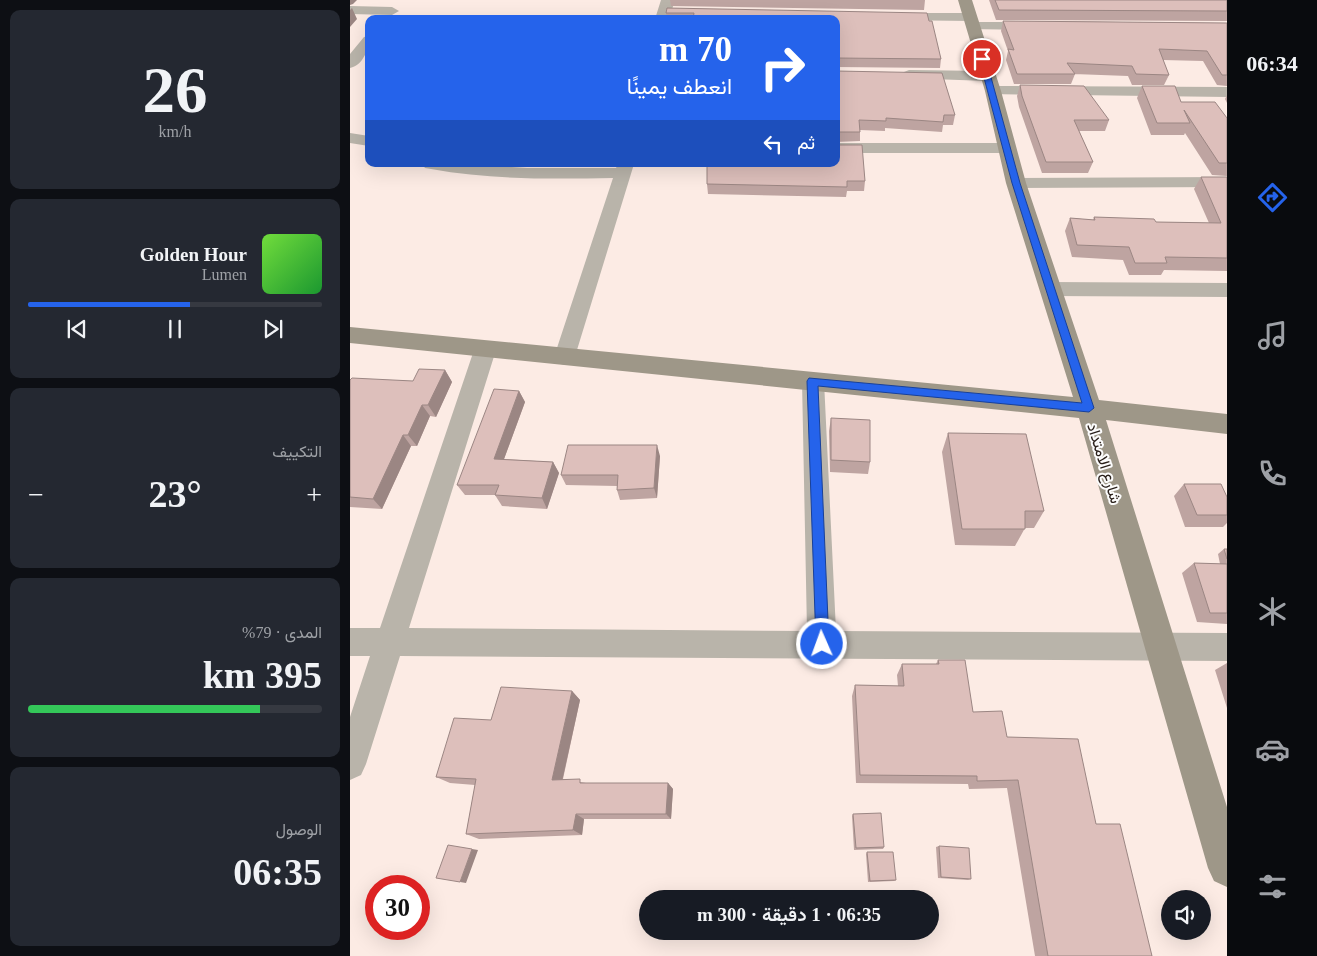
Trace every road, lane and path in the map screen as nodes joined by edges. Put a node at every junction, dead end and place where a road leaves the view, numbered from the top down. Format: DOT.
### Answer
graph roads {
  1 [pos="350,10"];
  2 [pos="393,10"];
  3 [pos="969,14"];
  4 [pos="879,16"];
  5 [pos="1051,26"];
  6 [pos="365,47"];
  7 [pos="353,68"];
  8 [pos="893,75"];
  9 [pos="990,84"];
  10 [pos="1227,92"];
  11 [pos="350,138"];
  12 [pos="365,140"];
  13 [pos="840,148"];
  14 [pos="1006,148"];
  15 [pos="447,167"];
  16 [pos="625,168"];
  17 [pos="1227,182"];
  18 [pos="1016,183"];
  19 [pos="1050,289"];
  20 [pos="1227,290"];
  21 [pos="350,335"];
  22 [pos="485,350"];
  23 [pos="565,357"];
  24 [pos="813,381"];
  25 [pos="1089,408"];
  26 [pos="1227,424"];
  27 [pos="350,642"];
  28 [pos="391,642"];
  29 [pos="822,644"];
  30 [pos="1160,646"];
  31 [pos="1227,647"];
  32 [pos="350,764"];
  33 [pos="1227,868"];
  1 -- 2 [label="street"];
  3 -- 4 [label="street"];
  3 -- 5 [label="street"];
  3 -- 9 [label="street, شارع الامتداد"];
  6 -- 7 [label="street"];
  8 -- 9 [label="street"];
  9 -- 10 [label="street"];
  9 -- 14 [label="street, شارع الامتداد"];
  11 -- 12 [label="street"];
  13 -- 14 [label="street"];
  14 -- 18 [label="street, شارع الامتداد"];
  15 -- 16 [label="street"];
  16 -- 23 [label="street"];
  17 -- 18 [label="street"];
  18 -- 19 [label="street, شارع الامتداد"];
  19 -- 20 [label="street"];
  19 -- 25 [label="street, شارع الامتداد"];
  21 -- 22 [label="street"];
  22 -- 23 [label="street"];
  22 -- 28 [label="street"];
  23 -- 24 [label="street"];
  24 -- 25 [label="street"];
  24 -- 29 [label="street"];
  25 -- 26 [label="street"];
  25 -- 30 [label="street, شارع الامتداد"];
  27 -- 28 [label="street"];
  28 -- 29 [label="street"];
  28 -- 32 [label="street"];
  29 -- 30 [label="street"];
  30 -- 31 [label="street"];
  30 -- 33 [label="street, شارع الامتداد"];
}
